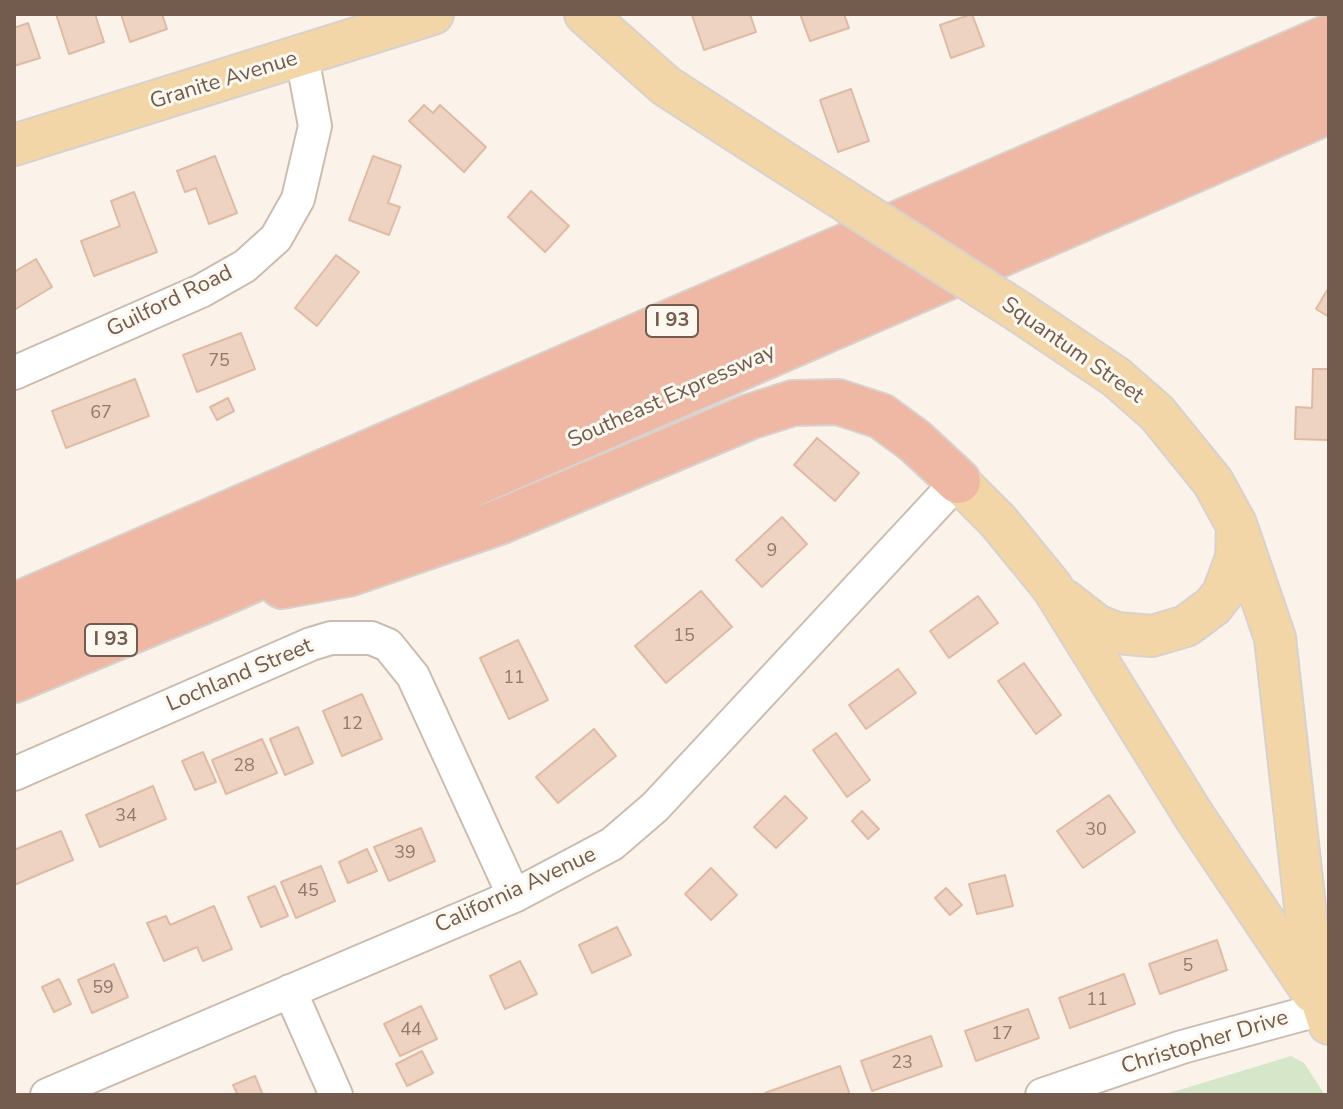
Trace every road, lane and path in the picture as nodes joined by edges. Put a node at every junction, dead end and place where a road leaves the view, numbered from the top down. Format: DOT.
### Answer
graph roads {
  1 [pos="433,14"];
  2 [pos="585,14"];
  3 [pos="1321,14"];
  4 [pos="1329,37"];
  5 [pos="302,57"];
  6 [pos="1329,74"];
  7 [pos="1329,111"];
  8 [pos="14,145"];
  9 [pos="14,373"];
  10 [pos="958,481"];
  11 [pos="1236,524"];
  12 [pos="14,579"];
  13 [pos="1052,587"];
  14 [pos="209,599"];
  15 [pos="14,606"];
  16 [pos="14,642"];
  17 [pos="14,680"];
  18 [pos="14,774"];
  19 [pos="514,896"];
  20 [pos="290,991"];
  21 [pos="1327,1013"];
  22 [pos="47,1095"];
  23 [pos="336,1095"];
  24 [pos="1042,1095"];
  1 -- 5 [label="main road, Granite Avenue"];
  2 -- 11 [label="main road, Squantum Street, bridge"];
  3 -- 12 [label="highway, I 93"];
  4 -- 15 [label="highway, I 93"];
  5 -- 8 [label="main road, Granite Avenue"];
  5 -- 9 [label="street, Guilford Road"];
  6 -- 16 [label="highway, I 93"];
  7 -- 14 [label="highway, Southeast Expressway / I 93"];
  10 -- 13 [label="main road"];
  10 -- 14 [label="highway"];
  10 -- 19 [label="street, California Avenue"];
  11 -- 13 [label="main road"];
  11 -- 21 [label="main road, Squantum Street"];
  13 -- 21 [label="main road"];
  14 -- 17 [label="highway, Southeast Expressway / I 93"];
  18 -- 19 [label="street, Lochland Street"];
  19 -- 20 [label="street, California Avenue"];
  20 -- 22 [label="street, California Avenue"];
  20 -- 23 [label="street"];
  21 -- 24 [label="street, Christopher Drive"];
}
